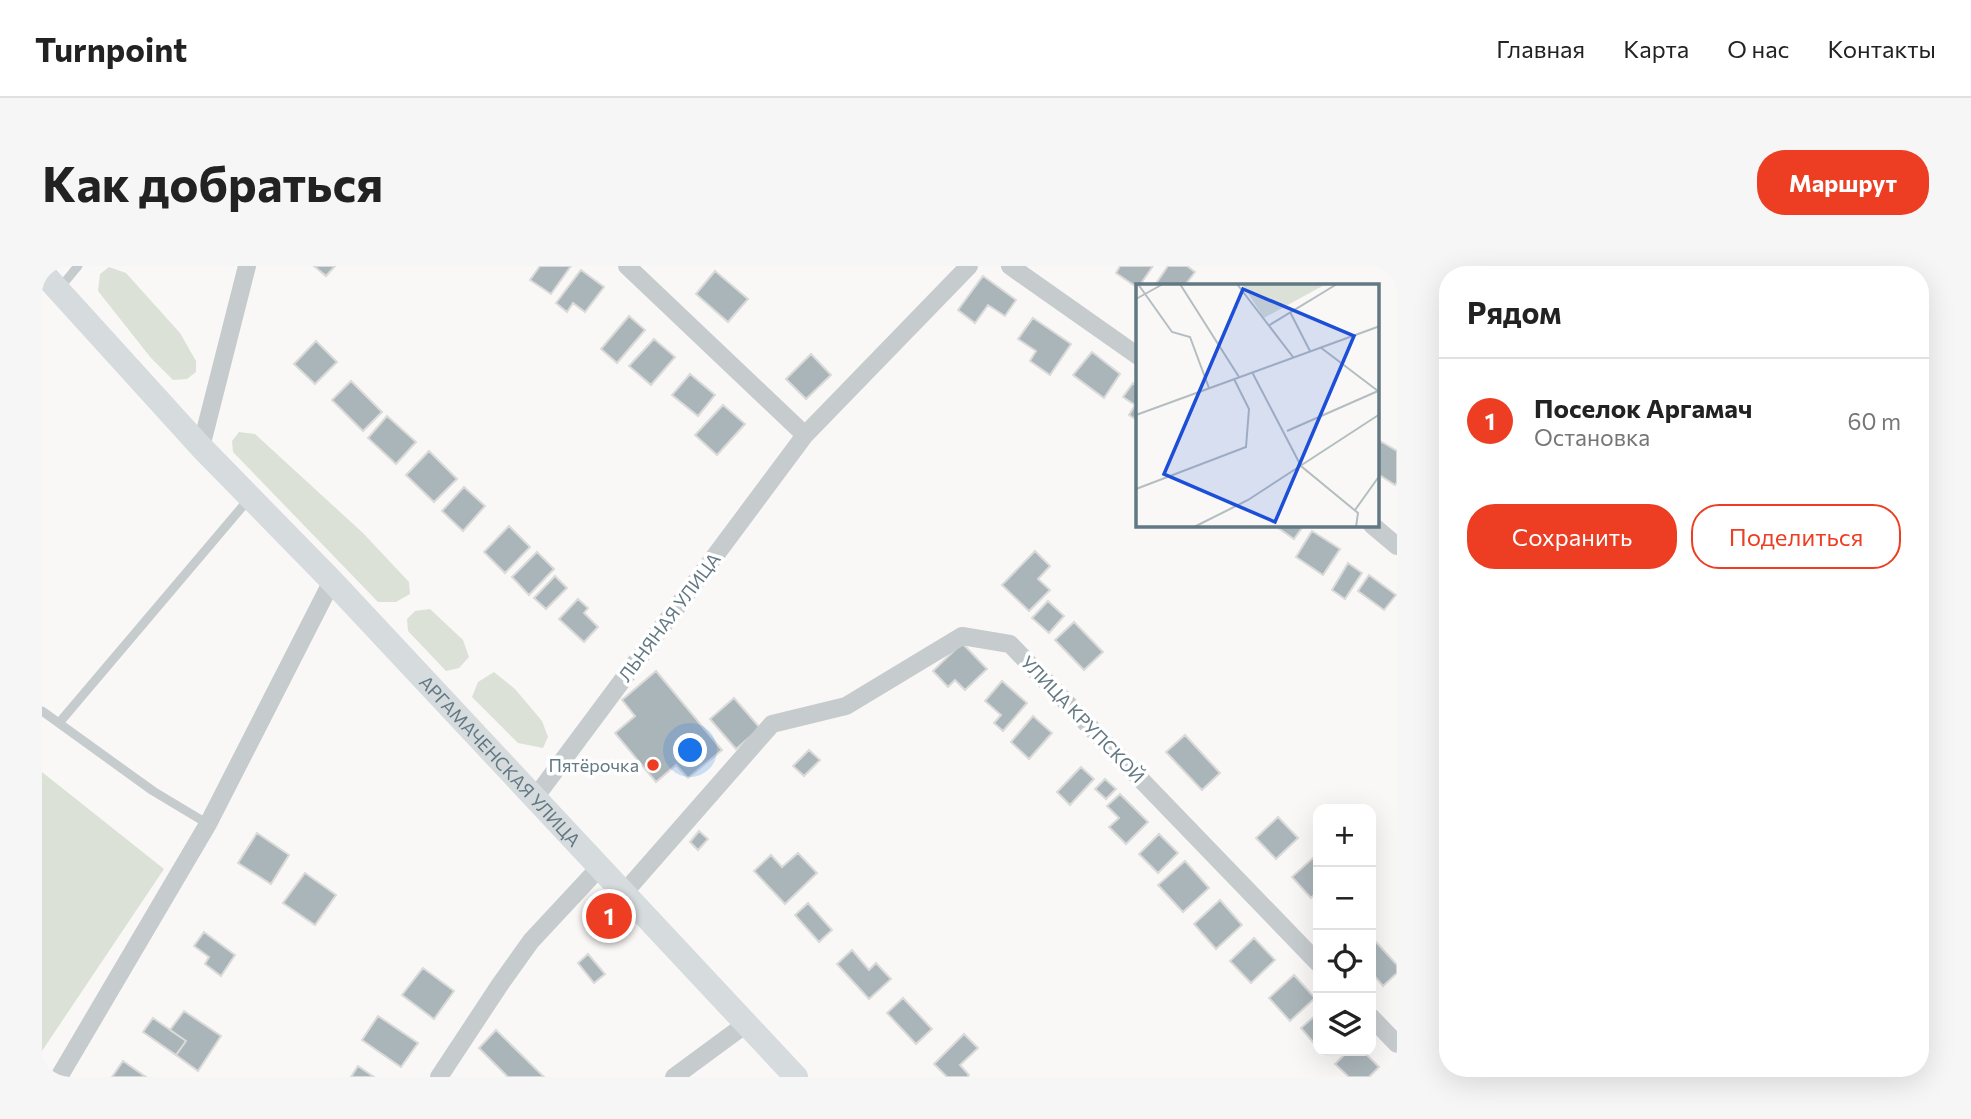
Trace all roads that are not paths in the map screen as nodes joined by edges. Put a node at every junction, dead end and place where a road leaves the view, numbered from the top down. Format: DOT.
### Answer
graph roads {
  1 [pos="78,266"];
  2 [pos="247,266"];
  3 [pos="627,266"];
  4 [pos="969,266"];
  5 [pos="1010,266"];
  6 [pos="50,281"];
  7 [pos="1136,355"];
  8 [pos="805,435"];
  9 [pos="201,447"];
  10 [pos="250,499"];
  11 [pos="1374,527"];
  12 [pos="1397,546"];
  13 [pos="332,581"];
  14 [pos="42,711"];
  15 [pos="59,723"];
  16 [pos="534,799"];
  17 [pos="208,824"];
  18 [pos="599,868"];
  19 [pos="623,894"];
  20 [pos="1313,958"];
  21 [pos="1376,1022"];
  22 [pos="746,1024"];
  23 [pos="1397,1044"];
  24 [pos="59,1077"];
  25 [pos="439,1077"];
  26 [pos="674,1077"];
  27 [pos="796,1077"];
  1 -- 6 [label="lane"];
  2 -- 9 [label="street"];
  3 -- 8 [label="street"];
  4 -- 8 [label="street, ЛЬНЯНАЯ УЛИЦА"];
  5 -- 7 [label="street"];
  6 -- 9 [label="main road, АРГАМАЧЕНСКАЯ УЛИЦА"];
  8 -- 16 [label="street, ЛЬНЯНАЯ УЛИЦА"];
  9 -- 10 [label="main road, АРГАМАЧЕНСКАЯ УЛИЦА"];
  10 -- 13 [label="main road, АРГАМАЧЕНСКАЯ УЛИЦА"];
  10 -- 15 [label="lane"];
  11 -- 12 [label="street"];
  13 -- 16 [label="main road, АРГАМАЧЕНСКАЯ УЛИЦА"];
  13 -- 17 [label="street"];
  14 -- 15 [label="lane"];
  15 -- 17 [label="lane"];
  16 -- 18 [label="main road, АРГАМАЧЕНСКАЯ УЛИЦА"];
  17 -- 24 [label="street"];
  18 -- 19 [label="main road, АРГАМАЧЕНСКАЯ УЛИЦА"];
  18 -- 25 [label="street"];
  19 -- 20 [label="street, УЛИЦА КРУПСКОЙ"];
  19 -- 22 [label="main road, АРГАМАЧЕНСКАЯ УЛИЦА"];
  21 -- 23 [label="street"];
  22 -- 26 [label="street"];
  22 -- 27 [label="main road, АРГАМАЧЕНСКАЯ УЛИЦА"];
}
